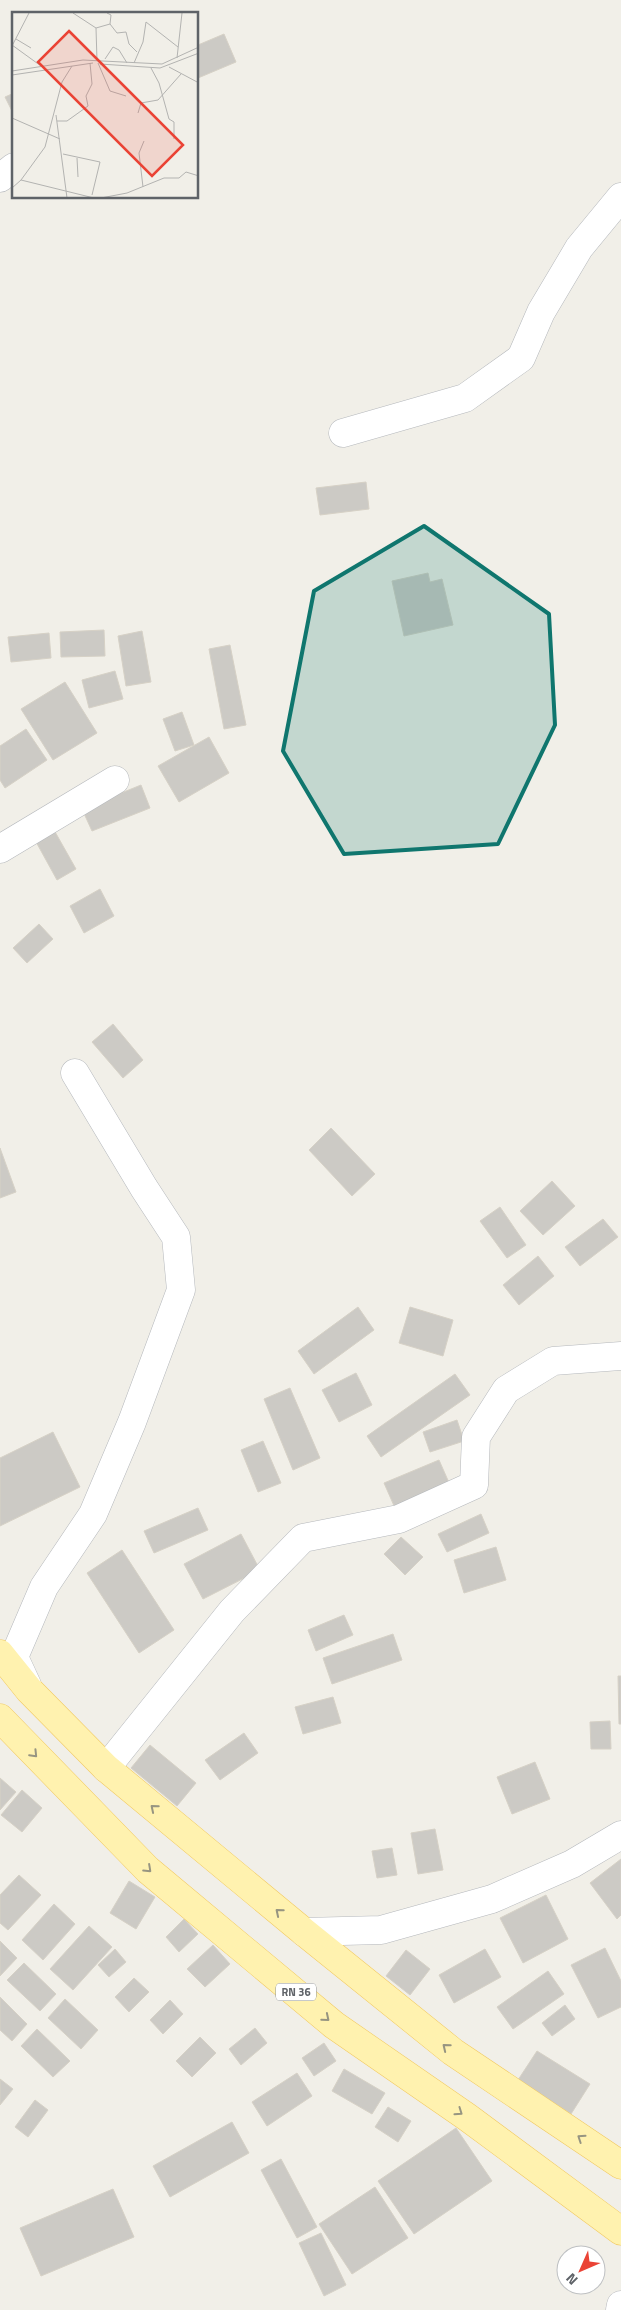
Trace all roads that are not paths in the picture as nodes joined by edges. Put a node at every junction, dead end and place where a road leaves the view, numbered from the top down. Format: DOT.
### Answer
graph roads {
  1 [pos="12,169"];
  2 [pos="0,178"];
  3 [pos="621,197"];
  4 [pos="344,433"];
  5 [pos="116,780"];
  6 [pos="0,849"];
  7 [pos="75,1073"];
  8 [pos="621,1356"];
  9 [pos="0,1654"];
  10 [pos="29,1690"];
  11 [pos="2,1728"];
  12 [pos="106,1768"];
  13 [pos="621,1836"];
  14 [pos="304,1932"];
  15 [pos="621,2165"];
  16 [pos="621,2232"];
  17 [pos="621,2305"];
  18 [pos="620,2310"];
  1 -- 2 [label="street"];
  3 -- 4 [label="street"];
  5 -- 6 [label="street"];
  7 -- 10 [label="street"];
  8 -- 12 [label="street"];
  9 -- 10 [label="main road"];
  10 -- 12 [label="main road"];
  11 -- 16 [label="main road, RN 36, one-way"];
  14 -- 12 [label="main road, one-way"];
  13 -- 14 [label="street"];
  15 -- 14 [label="main road, one-way"];
  17 -- 18 [label="street"];
}
